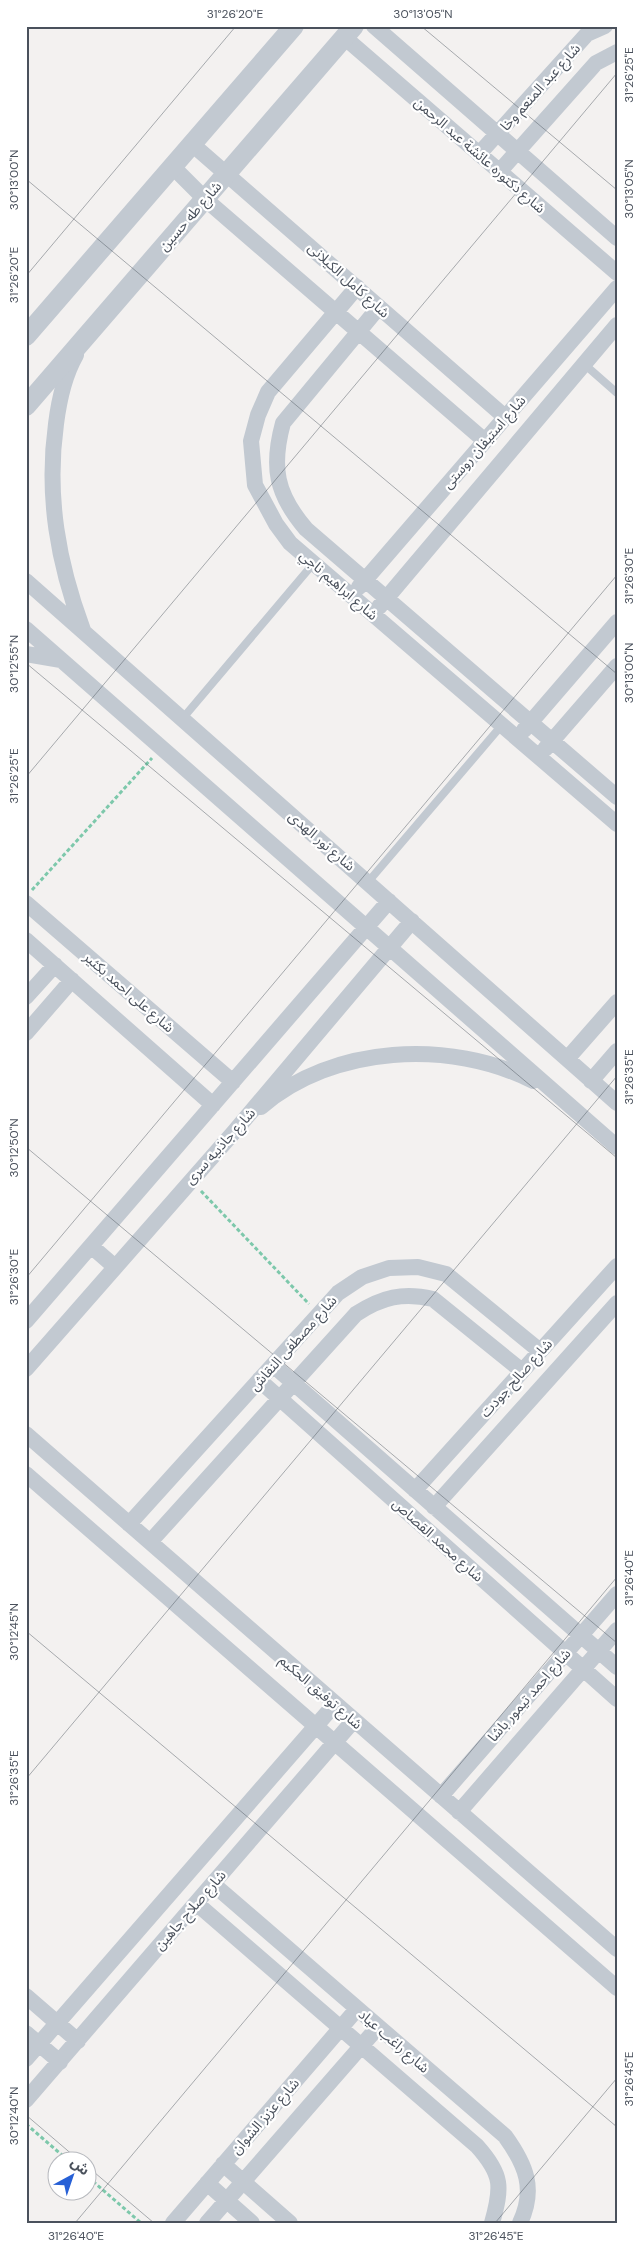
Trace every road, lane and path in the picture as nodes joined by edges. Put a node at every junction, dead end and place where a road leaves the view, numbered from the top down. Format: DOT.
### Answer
graph roads {
  1 [pos="294,26"];
  2 [pos="374,26"];
  3 [pos="605,26"];
  4 [pos="349,32"];
  5 [pos="617,52"];
  6 [pos="498,134"];
  7 [pos="192,144"];
  8 [pos="517,151"];
  9 [pos="479,154"];
  10 [pos="173,167"];
  11 [pos="227,172"];
  12 [pos="499,172"];
  13 [pos="205,198"];
  14 [pos="617,238"];
  15 [pos="617,273"];
  16 [pos="357,287"];
  17 [pos="617,288"];
  18 [pos="379,307"];
  19 [pos="336,311"];
  20 [pos="617,325"];
  21 [pos="359,330"];
  22 [pos="26,336"];
  23 [pos="87,336"];
  24 [pos="584,364"];
  25 [pos="617,393"];
  26 [pos="26,406"];
  27 [pos="505,418"];
  28 [pos="485,441"];
  29 [pos="313,564"];
  30 [pos="365,580"];
  31 [pos="26,581"];
  32 [pos="351,597"];
  33 [pos="386,598"];
  34 [pos="372,614"];
  35 [pos="617,622"];
  36 [pos="26,629"];
  37 [pos="84,632"];
  38 [pos="26,654"];
  39 [pos="61,660"];
  40 [pos="617,666"];
  41 [pos="183,718"];
  42 [pos="530,722"];
  43 [pos="502,725"];
  44 [pos="517,738"];
  45 [pos="552,741"];
  46 [pos="161,747"];
  47 [pos="538,756"];
  48 [pos="617,797"];
  49 [pos="617,824"];
  50 [pos="368,882"];
  51 [pos="26,896"];
  52 [pos="389,901"];
  53 [pos="26,903"];
  54 [pos="412,921"];
  55 [pos="366,927"];
  56 [pos="26,940"];
  57 [pos="389,947"];
  58 [pos="54,965"];
  59 [pos="72,980"];
  60 [pos="26,997"];
  61 [pos="617,1002"];
  62 [pos="26,1033"];
  63 [pos="617,1052"];
  64 [pos="567,1059"];
  65 [pos="591,1081"];
  66 [pos="233,1082"];
  67 [pos="554,1092"];
  68 [pos="617,1103"];
  69 [pos="213,1105"];
  70 [pos="234,1132"];
  71 [pos="617,1147"];
  72 [pos="190,1179"];
  73 [pos="91,1246"];
  74 [pos="114,1266"];
  75 [pos="617,1266"];
  76 [pos="418,1268"];
  77 [pos="415,1295"];
  78 [pos="617,1303"];
  79 [pos="319,1314"];
  80 [pos="26,1321"];
  81 [pos="545,1346"];
  82 [pos="568,1357"];
  83 [pos="273,1365"];
  84 [pos="26,1369"];
  85 [pos="522,1371"];
  86 [pos="259,1380"];
  87 [pos="294,1384"];
  88 [pos="280,1399"];
  89 [pos="26,1434"];
  90 [pos="26,1474"];
  91 [pos="415,1490"];
  92 [pos="434,1507"];
  93 [pos="129,1524"];
  94 [pos="150,1542"];
  95 [pos="617,1594"];
  96 [pos="617,1630"];
  97 [pos="580,1635"];
  98 [pos="599,1651"];
  99 [pos="565,1653"];
  100 [pos="617,1667"];
  101 [pos="583,1669"];
  102 [pos="617,1699"];
  103 [pos="334,1704"];
  104 [pos="354,1720"];
  105 [pos="316,1726"];
  106 [pos="334,1742"];
  107 [pos="441,1796"];
  108 [pos="459,1812"];
  109 [pos="212,1884"];
  110 [pos="196,1903"];
  111 [pos="617,1950"];
  112 [pos="617,1988"];
  113 [pos="26,1996"];
  114 [pos="357,2009"];
  115 [pos="57,2023"];
  116 [pos="378,2027"];
  117 [pos="341,2028"];
  118 [pos="26,2033"];
  119 [pos="78,2041"];
  120 [pos="39,2044"];
  121 [pos="362,2046"];
  122 [pos="26,2059"];
  123 [pos="60,2062"];
  124 [pos="26,2100"];
  125 [pos="26,2124"];
  126 [pos="58,2152"];
  127 [pos="223,2164"];
  128 [pos="243,2181"];
  129 [pos="207,2183"];
  130 [pos="98,2185"];
  131 [pos="226,2200"];
  132 [pos="141,2223"];
  133 [pos="173,2223"];
  134 [pos="207,2223"];
  135 [pos="252,2223"];
  136 [pos="290,2223"];
  137 [pos="492,2223"];
  138 [pos="520,2223"];
  1 -- 7 [label="street"];
  2 -- 6 [label="street, شارع دكتوره عائشة عبد الرحمن"];
  3 -- 6 [label="street, شارع عبد المنعم وخا"];
  4 -- 9 [label="street, شارع دكتوره عائشة عبد الرحمن"];
  4 -- 11 [label="street, شارع طه حسين"];
  5 -- 8 [label="street, شارع عبد المنعم وخا"];
  6 -- 8 [label="street, شارع دكتوره عائشة عبد الرحمن"];
  6 -- 9 [label="street, شارع عبد المنعم وخا"];
  7 -- 10 [label="street"];
  7 -- 11 [label="street, شارع كامل الكيلانى"];
  8 -- 12 [label="street, شارع عبد المنعم وخا"];
  8 -- 14 [label="street, شارع دكتوره عائشة عبد الرحمن"];
  9 -- 12 [label="street, شارع دكتوره عائشة عبد الرحمن"];
  10 -- 13 [label="street"];
  10 -- 22 [label="street"];
  11 -- 13 [label="street, شارع طه حسين"];
  11 -- 16 [label="street, شارع كامل الكيلانى"];
  12 -- 15 [label="street, شارع دكتوره عائشة عبد الرحمن"];
  13 -- 19 [label="street"];
  13 -- 23 [label="street, شارع طه حسين"];
  16 -- 18 [label="street, شارع كامل الكيلانى"];
  16 -- 19 [label="street, شارع ابراهيم ناجي"];
  17 -- 27 [label="street, شارع استيفان روستى"];
  18 -- 21 [label="street, شارع ابراهيم ناجي"];
  18 -- 27 [label="street, شارع كامل الكيلانى"];
  19 -- 21 [label="street"];
  19 -- 29 [label="street, شارع ابراهيم ناجي"];
  20 -- 24 [label="street, شارع استيفان روستى"];
  21 -- 28 [label="street"];
  21 -- 30 [label="street, شارع ابراهيم ناجي"];
  23 -- 26 [label="street, شارع طه حسين"];
  23 -- 37 [label="street"];
  24 -- 25 [label="lane"];
  24 -- 33 [label="street, شارع استيفان روستى"];
  27 -- 28 [label="street, شارع استيفان روستى"];
  28 -- 30 [label="street, شارع استيفان روستى"];
  29 -- 32 [label="street, شارع ابراهيم ناجي"];
  29 -- 41 [label="lane"];
  30 -- 32 [label="street, شارع استيفان روستى"];
  30 -- 33 [label="street, شارع ابراهيم ناجي"];
  31 -- 37 [label="street, شارع نور الهدى"];
  32 -- 34 [label="street, شارع ابراهيم ناجي"];
  33 -- 34 [label="street, شارع استيفان روستى"];
  33 -- 42 [label="street, شارع ابراهيم ناجي"];
  34 -- 43 [label="street, شارع ابراهيم ناجي"];
  35 -- 42 [label="street"];
  36 -- 39 [label="street"];
  37 -- 41 [label="street, شارع نور الهدى"];
  38 -- 39 [label="street"];
  39 -- 46 [label="street"];
  40 -- 45 [label="street"];
  41 -- 50 [label="street, شارع نور الهدى"];
  42 -- 44 [label="street"];
  42 -- 45 [label="street, شارع ابراهيم ناجي"];
  43 -- 44 [label="street, شارع ابراهيم ناجي"];
  43 -- 50 [label="lane"];
  44 -- 47 [label="street, شارع ابراهيم ناجي"];
  45 -- 47 [label="street"];
  45 -- 48 [label="street, شارع ابراهيم ناجي"];
  46 -- 51 [label="path"];
  46 -- 55 [label="street"];
  47 -- 49 [label="street, شارع ابراهيم ناجي"];
  50 -- 52 [label="street, شارع نور الهدى"];
  52 -- 54 [label="street, شارع نور الهدى"];
  52 -- 55 [label="street"];
  53 -- 66 [label="street, شارع على احمد بكثير"];
  54 -- 57 [label="street, شارع جاذبيه سرى"];
  54 -- 64 [label="street, شارع نور الهدى"];
  55 -- 57 [label="street"];
  55 -- 66 [label="street"];
  56 -- 58 [label="street, شارع على احمد بكثير"];
  57 -- 67 [label="street"];
  57 -- 70 [label="street, شارع جاذبيه سرى"];
  58 -- 59 [label="street, شارع على احمد بكثير"];
  58 -- 60 [label="street"];
  59 -- 62 [label="street"];
  59 -- 69 [label="street, شارع على احمد بكثير"];
  61 -- 64 [label="street"];
  63 -- 65 [label="street"];
  64 -- 65 [label="street, شارع نور الهدى"];
  65 -- 68 [label="street, شارع نور الهدى"];
  66 -- 69 [label="street"];
  67 -- 70 [label="street"];
  67 -- 71 [label="street"];
  69 -- 73 [label="street"];
  70 -- 72 [label="street, شارع جاذبيه سرى"];
  72 -- 74 [label="street, شارع جاذبيه سرى"];
  72 -- 79 [label="path"];
  73 -- 74 [label="street"];
  73 -- 80 [label="street"];
  74 -- 84 [label="street, شارع جاذبيه سرى"];
  75 -- 81 [label="street, شارع صالح جودت"];
  76 -- 77 [label="street"];
  76 -- 79 [label="street, شارع مصطفى النقاش"];
  76 -- 81 [label="street, شارع مصطفى النقاش"];
  77 -- 85 [label="street, شارع مصطفى النقاش"];
  77 -- 87 [label="street, شارع مصطفى النقاش"];
  78 -- 82 [label="street, شارع صالح جودت"];
  79 -- 83 [label="street, شارع مصطفى النقاش"];
  81 -- 82 [label="street, شارع مصطفى النقاش"];
  81 -- 85 [label="street, شارع صالح جودت"];
  82 -- 92 [label="street, شارع صالح جودت"];
  83 -- 86 [label="street, شارع مصطفى النقاش"];
  83 -- 87 [label="street, شارع محمد القصاص"];
  85 -- 91 [label="street, شارع صالح جودت"];
  86 -- 88 [label="street, شارع محمد القصاص"];
  86 -- 93 [label="street, شارع مصطفى النقاش"];
  87 -- 88 [label="street, شارع مصطفى النقاش"];
  87 -- 91 [label="street, شارع محمد القصاص"];
  88 -- 94 [label="street, شارع مصطفى النقاش"];
  88 -- 99 [label="street, شارع محمد القصاص"];
  89 -- 93 [label="street, شارع توفيق الحكيم"];
  90 -- 105 [label="street, شارع توفيق الحكيم"];
  91 -- 92 [label="street, شارع محمد القصاص"];
  92 -- 97 [label="street, شارع محمد القصاص"];
  93 -- 94 [label="street, شارع توفيق الحكيم"];
  94 -- 103 [label="street, شارع توفيق الحكيم"];
  95 -- 97 [label="street, شارع احمد تيمور باشا"];
  96 -- 98 [label="street, شارع احمد تيمور باشا"];
  97 -- 98 [label="street, شارع محمد القصاص"];
  97 -- 99 [label="street, شارع احمد تيمور باشا"];
  98 -- 100 [label="street, شارع محمد القصاص"];
  98 -- 101 [label="street, شارع احمد تيمور باشا"];
  99 -- 101 [label="street, شارع محمد القصاص"];
  99 -- 107 [label="street, شارع احمد تيمور باشا"];
  101 -- 102 [label="street, شارع محمد القصاص"];
  101 -- 108 [label="street, شارع احمد تيمور باشا"];
  103 -- 104 [label="street, شارع توفيق الحكيم"];
  103 -- 105 [label="street, شارع صلاح جاهين"];
  104 -- 106 [label="street, شارع صلاح جاهين"];
  104 -- 107 [label="street, شارع توفيق الحكيم"];
  105 -- 106 [label="street, شارع توفيق الحكيم"];
  105 -- 115 [label="street, شارع صلاح جاهين"];
  106 -- 109 [label="street, شارع صلاح جاهين"];
  106 -- 112 [label="street, شارع توفيق الحكيم"];
  107 -- 108 [label="street, شارع توفيق الحكيم"];
  108 -- 111 [label="street, شارع توفيق الحكيم"];
  109 -- 110 [label="street, شارع صلاح جاهين"];
  109 -- 114 [label="street, شارع راغب عياد"];
  110 -- 117 [label="street, شارع راغب عياد"];
  110 -- 119 [label="street, شارع صلاح جاهين"];
  113 -- 115 [label="street"];
  114 -- 116 [label="street, شارع راغب عياد"];
  114 -- 117 [label="street, شارع عزيز الشوان"];
  115 -- 119 [label="street"];
  115 -- 120 [label="street, شارع صلاح جاهين"];
  116 -- 121 [label="street, شارع عزيز الشوان"];
  116 -- 138 [label="street, شارع راغب عياد"];
  117 -- 121 [label="street, شارع راغب عياد"];
  117 -- 127 [label="street, شارع عزيز الشوان"];
  118 -- 120 [label="street"];
  119 -- 123 [label="street, شارع صلاح جاهين"];
  120 -- 122 [label="street, شارع صلاح جاهين"];
  120 -- 123 [label="street"];
  121 -- 128 [label="street, شارع عزيز الشوان"];
  121 -- 137 [label="street, شارع راغب عياد"];
  123 -- 124 [label="street, شارع صلاح جاهين"];
  125 -- 126 [label="path"];
  127 -- 128 [label="street"];
  127 -- 129 [label="street, شارع عزيز الشوان"];
  128 -- 131 [label="street, شارع عزيز الشوان"];
  128 -- 136 [label="street"];
  129 -- 131 [label="street"];
  129 -- 133 [label="street, شارع عزيز الشوان"];
  130 -- 132 [label="path"];
  131 -- 134 [label="street, شارع عزيز الشوان"];
  131 -- 135 [label="street"];
}
